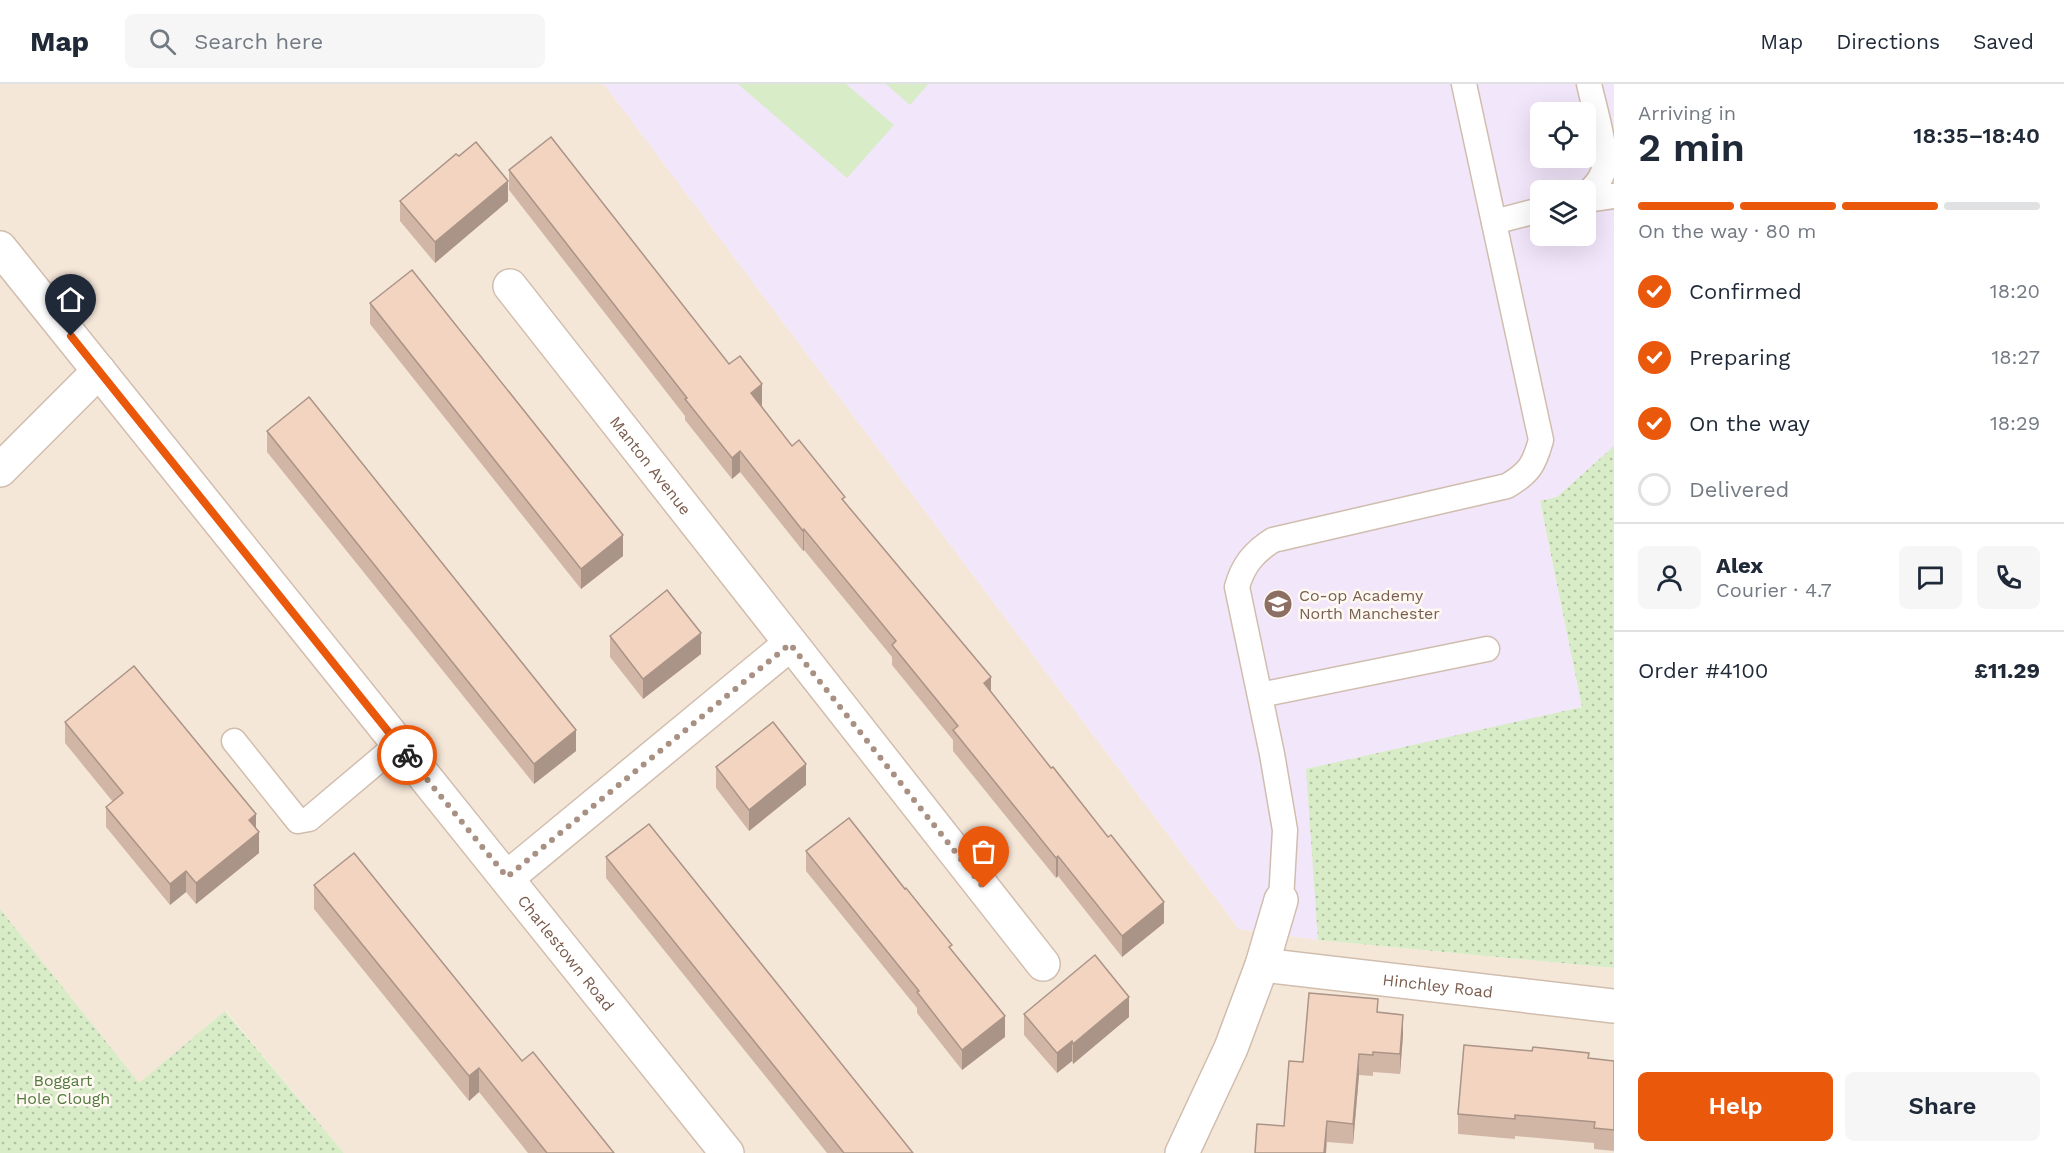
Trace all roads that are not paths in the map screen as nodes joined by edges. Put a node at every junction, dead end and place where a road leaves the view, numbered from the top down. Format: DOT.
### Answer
graph roads {
  1 [pos="1464,84"];
  2 [pos="1589,84"];
  3 [pos="1596,182"];
  4 [pos="1614,196"];
  5 [pos="1596,199"];
  6 [pos="1530,213"];
  7 [pos="1494,222"];
  8 [pos="0,248"];
  9 [pos="510,286"];
  10 [pos="99,371"];
  11 [pos="3,462"];
  12 [pos="790,644"];
  13 [pos="1487,649"];
  14 [pos="1260,695"];
  15 [pos="234,741"];
  16 [pos="398,744"];
  17 [pos="507,877"];
  18 [pos="1281,900"];
  19 [pos="1043,964"];
  20 [pos="1262,965"];
  21 [pos="1614,1006"];
  22 [pos="727,1153"];
  23 [pos="1182,1153"];
  1 -- 7 [label="lane"];
  2 -- 3 [label="lane"];
  4 -- 5 [label="lane"];
  6 -- 7 [label="lane"];
  7 -- 14 [label="lane"];
  8 -- 10 [label="street, Charlestown Road"];
  9 -- 12 [label="street, Manton Avenue"];
  10 -- 11 [label="street"];
  10 -- 16 [label="street, Charlestown Road"];
  12 -- 17 [label="street"];
  12 -- 19 [label="street, Manton Avenue"];
  13 -- 14 [label="lane"];
  14 -- 18 [label="lane"];
  15 -- 16 [label="lane"];
  16 -- 17 [label="street, Charlestown Road"];
  17 -- 22 [label="street, Charlestown Road"];
  18 -- 20 [label="street"];
  20 -- 21 [label="street, Hinchley Road"];
  20 -- 23 [label="street"];
}
